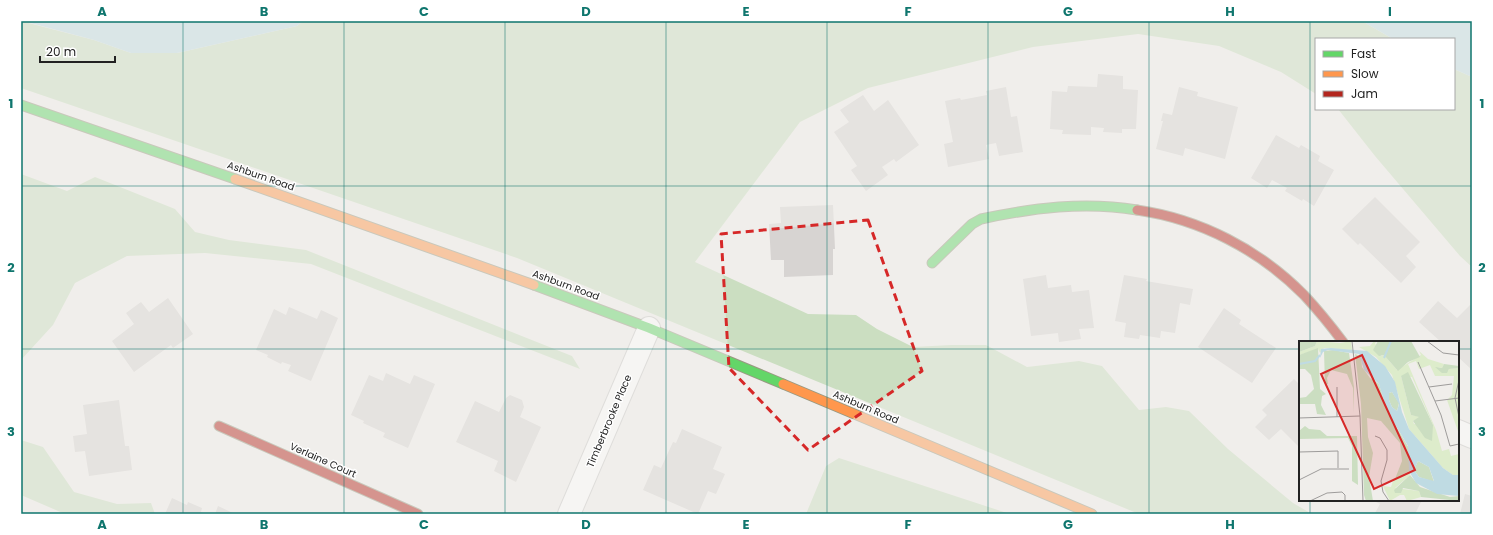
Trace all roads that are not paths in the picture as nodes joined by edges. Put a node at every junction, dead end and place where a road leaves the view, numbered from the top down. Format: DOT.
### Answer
graph roads {
  1 [pos="21,105"];
  2 [pos="932,263"];
  3 [pos="649,328"];
  4 [pos="1342,341"];
  5 [pos="219,426"];
  6 [pos="1459,432"];
  7 [pos="1472,437"];
  8 [pos="418,514"];
  9 [pos="569,514"];
  10 [pos="1092,514"];
  1 -- 3 [label="main road, Ashburn Road"];
  2 -- 4 [label="main road"];
  3 -- 9 [label="street, Timberbrooke Place"];
  3 -- 10 [label="main road, Ashburn Road"];
  5 -- 8 [label="main road, Verlaine Court"];
  6 -- 7 [label="street"];
}
